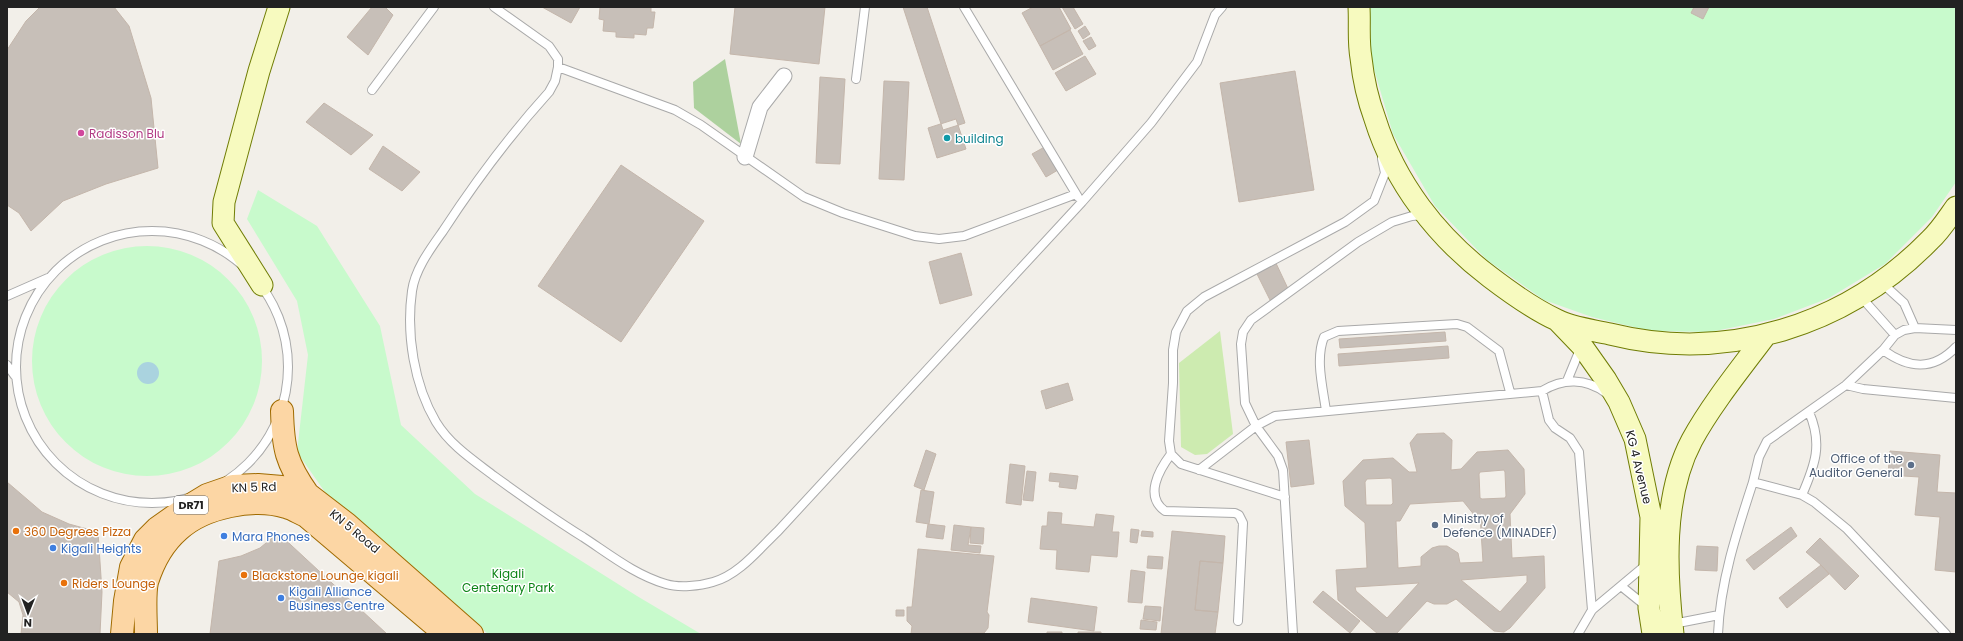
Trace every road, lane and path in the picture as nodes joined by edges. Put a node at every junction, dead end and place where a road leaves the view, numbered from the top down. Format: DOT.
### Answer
graph roads {
  1 [pos="279,7"];
  2 [pos="434,7"];
  3 [pos="494,7"];
  4 [pos="865,7"];
  5 [pos="964,7"];
  6 [pos="1222,7"];
  7 [pos="1359,7"];
  8 [pos="558,67"];
  9 [pos="784,76"];
  10 [pos="856,79"];
  11 [pos="372,90"];
  12 [pos="1375,119"];
  13 [pos="745,157"];
  14 [pos="1076,194"];
  15 [pos="1082,202"];
  16 [pos="1956,207"];
  17 [pos="1425,215"];
  18 [pos="48,278"];
  19 [pos="1882,283"];
  20 [pos="262,285"];
  21 [pos="7,296"];
  22 [pos="1861,297"];
  23 [pos="1558,321"];
  24 [pos="1915,328"];
  25 [pos="1956,330"];
  26 [pos="1896,335"];
  27 [pos="1765,336"];
  28 [pos="1582,346"];
  29 [pos="1956,347"];
  30 [pos="1884,350"];
  31 [pos="7,365"];
  32 [pos="15,376"];
  33 [pos="1567,380"];
  34 [pos="1846,385"];
  35 [pos="1542,390"];
  36 [pos="1510,392"];
  37 [pos="1956,398"];
  38 [pos="1618,402"];
  39 [pos="282,411"];
  40 [pos="1326,411"];
  41 [pos="1809,412"];
  42 [pos="1256,426"];
  43 [pos="1171,454"];
  44 [pos="1199,470"];
  45 [pos="1753,482"];
  46 [pos="308,494"];
  47 [pos="1802,495"];
  48 [pos="1285,497"];
  49 [pos="1649,562"];
  50 [pos="1621,586"];
  51 [pos="1649,608"];
  52 [pos="1592,610"];
  53 [pos="1719,615"];
  54 [pos="1238,621"];
  55 [pos="1673,629"];
  56 [pos="122,634"];
  57 [pos="146,634"];
  58 [pos="445,634"];
  59 [pos="472,634"];
  60 [pos="1293,634"];
  61 [pos="1578,634"];
  62 [pos="1653,634"];
  63 [pos="1718,634"];
  64 [pos="1946,634"];
  1 -- 20 [label="main road"];
  2 -- 11 [label="lane"];
  3 -- 8 [label="lane"];
  4 -- 10 [label="lane"];
  5 -- 14 [label="lane"];
  6 -- 15 [label="lane"];
  7 -- 12 [label="main road"];
  8 -- 13 [label="lane"];
  8 -- 15 [label="lane"];
  9 -- 13 [label="street"];
  12 -- 17 [label="main road"];
  12 -- 43 [label="lane"];
  13 -- 14 [label="lane"];
  14 -- 15 [label="lane"];
  16 -- 19 [label="main road"];
  17 -- 23 [label="main road"];
  17 -- 42 [label="lane"];
  18 -- 20 [label="lane"];
  18 -- 21 [label="lane"];
  18 -- 32 [label="lane"];
  19 -- 22 [label="main road"];
  19 -- 24 [label="lane"];
  20 -- 39 [label="lane"];
  22 -- 26 [label="lane"];
  22 -- 27 [label="main road"];
  23 -- 27 [label="main road"];
  23 -- 28 [label="main road, KG 4 Avenue"];
  24 -- 25 [label="lane"];
  24 -- 26 [label="lane"];
  26 -- 30 [label="lane"];
  27 -- 55 [label="main road, KG 4 Avenue"];
  28 -- 33 [label="lane"];
  28 -- 38 [label="main road, KG 4 Avenue"];
  29 -- 30 [label="lane"];
  30 -- 34 [label="lane"];
  31 -- 32 [label="lane"];
  32 -- 39 [label="lane"];
  33 -- 35 [label="lane"];
  33 -- 38 [label="lane"];
  34 -- 37 [label="lane"];
  34 -- 41 [label="lane"];
  35 -- 36 [label="lane"];
  35 -- 52 [label="lane"];
  36 -- 40 [label="lane"];
  36 -- 40 [label="lane"];
  38 -- 49 [label="main road, KG 4 Avenue"];
  39 -- 46 [label="main road"];
  40 -- 42 [label="lane"];
  41 -- 45 [label="lane"];
  41 -- 47 [label="lane"];
  42 -- 44 [label="lane"];
  42 -- 48 [label="lane"];
  43 -- 44 [label="lane"];
  43 -- 54 [label="lane"];
  44 -- 48 [label="lane"];
  45 -- 47 [label="lane"];
  45 -- 53 [label="lane"];
  46 -- 56 [label="main road, KN 5 Rd / DR71"];
  46 -- 59 [label="main road, KN 5 Road / DR71"];
  47 -- 64 [label="lane"];
  48 -- 60 [label="lane"];
  49 -- 50 [label="lane"];
  49 -- 51 [label="main road, KG 4 Avenue"];
  50 -- 51 [label="lane"];
  50 -- 52 [label="lane"];
  51 -- 62 [label="main road, KG 4 Avenue"];
  52 -- 61 [label="lane"];
  53 -- 55 [label="lane"];
  53 -- 63 [label="lane"];
  57 -- 58 [label="main road, KN 5 Road / DR71"];
}
